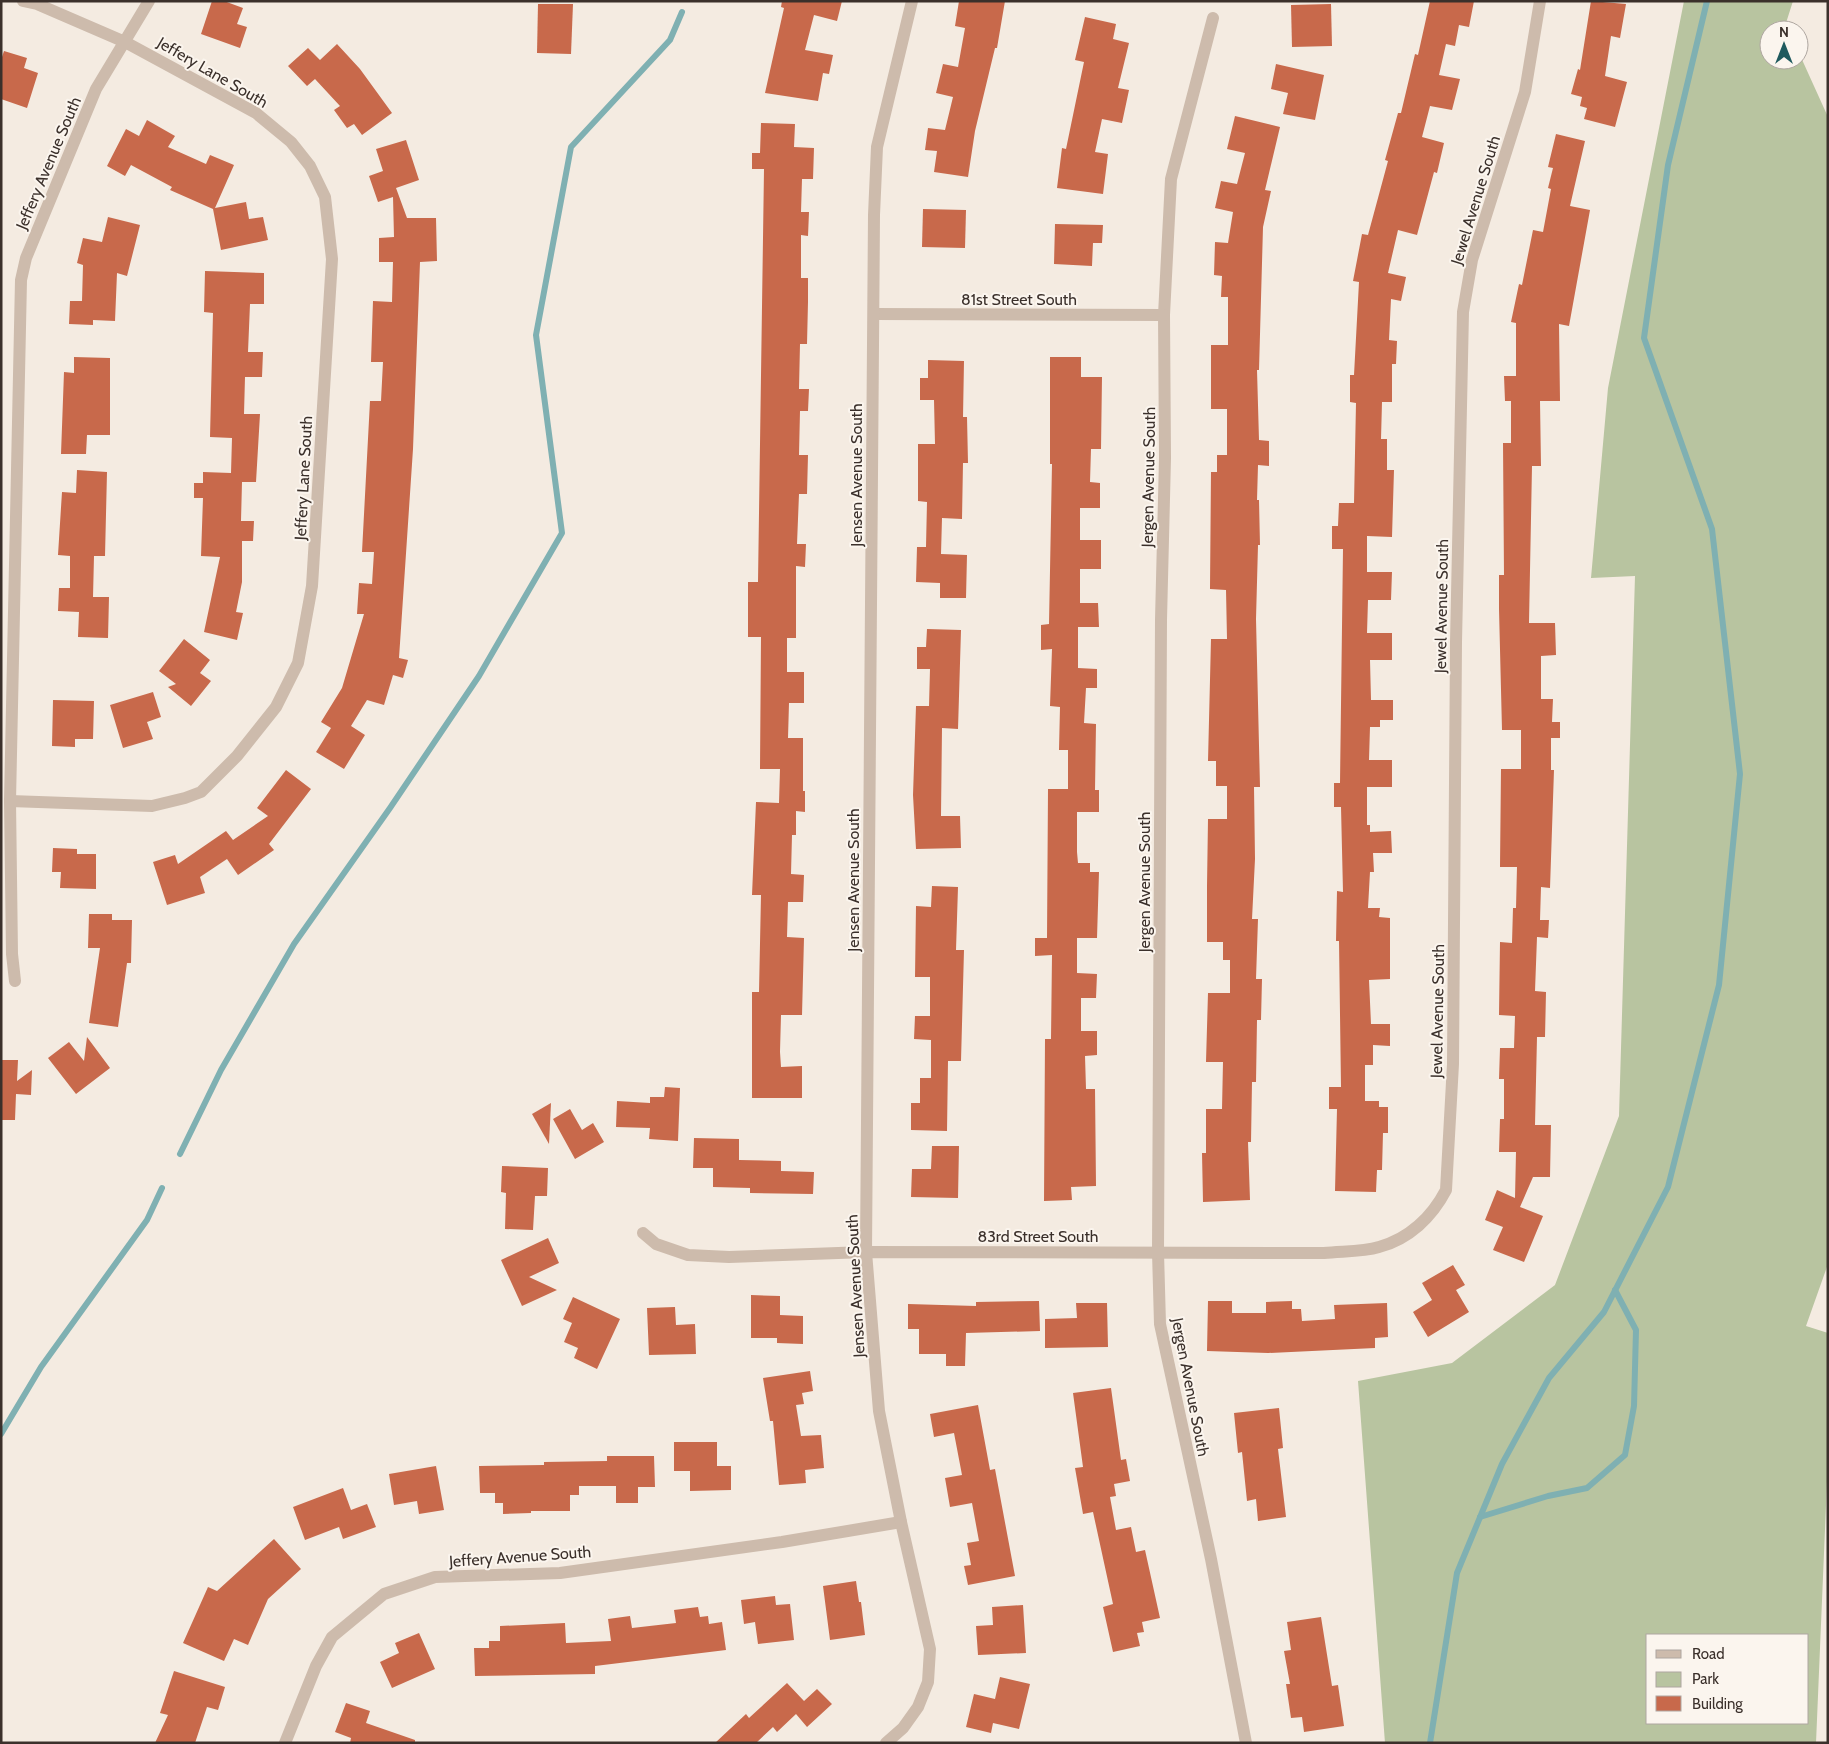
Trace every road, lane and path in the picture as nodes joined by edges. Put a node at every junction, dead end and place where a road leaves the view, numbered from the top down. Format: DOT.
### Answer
graph roads {
  1 [pos="23,1"];
  2 [pos="149,1"];
  3 [pos="912,1"];
  4 [pos="1540,1"];
  5 [pos="1213,18"];
  6 [pos="125,42"];
  7 [pos="874,314"];
  8 [pos="1164,316"];
  9 [pos="10,801"];
  10 [pos="15,981"];
  11 [pos="1429,1215"];
  12 [pos="643,1233"];
  13 [pos="866,1252"];
  14 [pos="1158,1252"];
  15 [pos="901,1522"];
  16 [pos="284,1743"];
  17 [pos="886,1743"];
  18 [pos="1246,1743"];
  1 -- 6 [label="street, Jeffery Lane South"];
  2 -- 6 [label="street, Jeffery Avenue South"];
  3 -- 7 [label="street, Jensen Avenue South"];
  4 -- 11 [label="street, Jewel Avenue South"];
  5 -- 8 [label="street, Jergen Avenue South"];
  6 -- 9 [label="street, Jeffery Avenue South"];
  6 -- 9 [label="street, Jeffery Lane South"];
  7 -- 8 [label="street, 81st Street South"];
  7 -- 13 [label="street, Jensen Avenue South"];
  8 -- 14 [label="street, Jergen Avenue South"];
  9 -- 10 [label="street, Jeffery Avenue South"];
  11 -- 14 [label="street, 83rd Street South"];
  12 -- 13 [label="street, 83rd Street South"];
  13 -- 14 [label="street, 83rd Street South"];
  13 -- 15 [label="street, Jensen Avenue South"];
  14 -- 18 [label="street, Jergen Avenue South"];
  15 -- 16 [label="street, Jeffery Avenue South"];
  15 -- 17 [label="street, Jensen Avenue South"];
}
